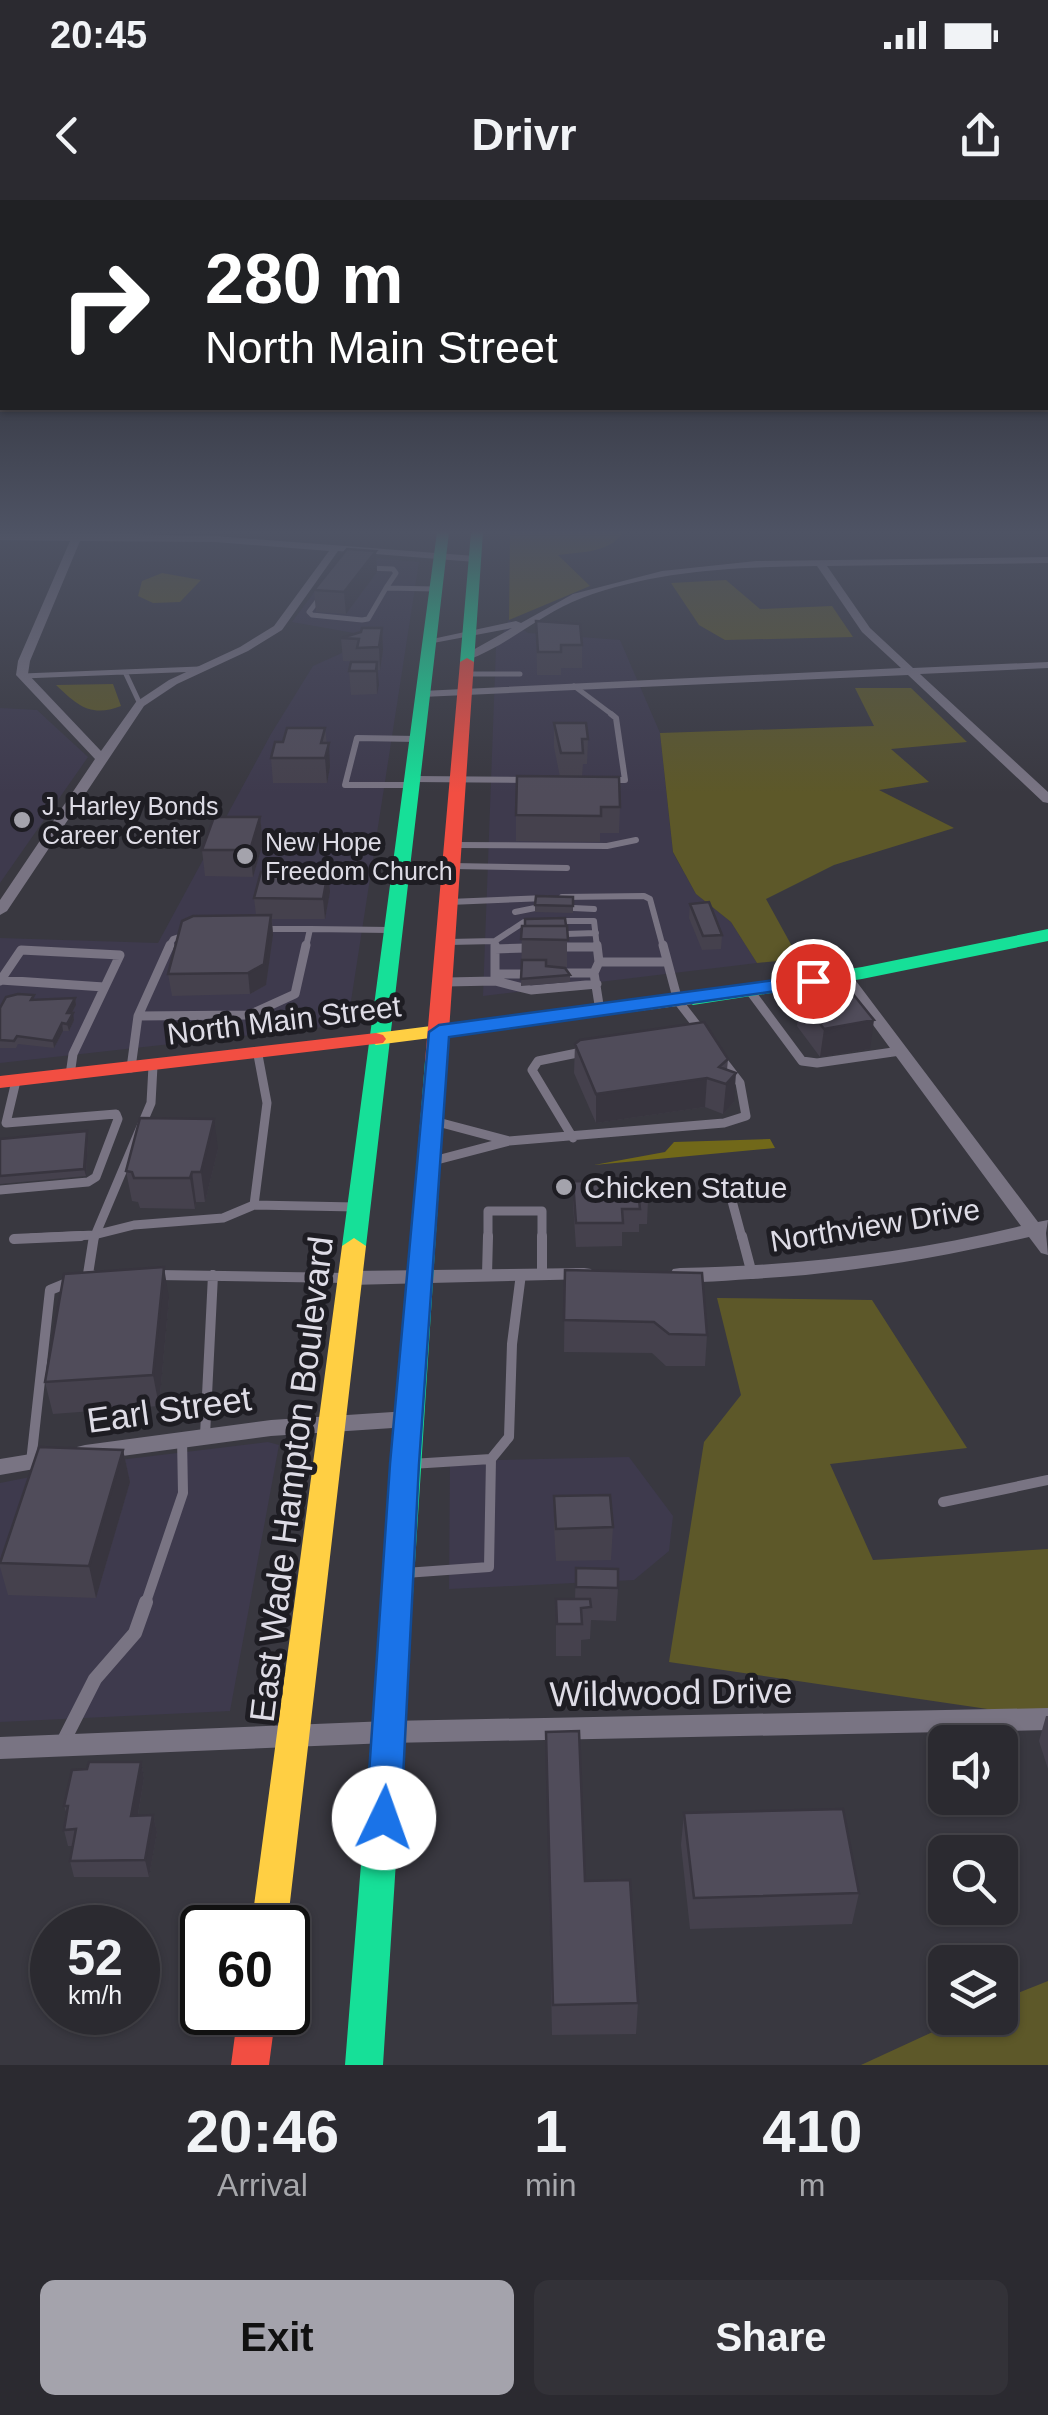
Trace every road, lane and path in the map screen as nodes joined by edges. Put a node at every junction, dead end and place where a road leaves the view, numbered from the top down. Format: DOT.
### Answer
graph roads {
  1 [pos="42,619"];
  2 [pos="284,619"];
  3 [pos="431,619"];
  4 [pos="471,619"];
  5 [pos="530,619"];
  6 [pos="858,619"];
  7 [pos="522,623"];
  8 [pos="470,631"];
  9 [pos="428,641"];
  10 [pos="1048,665"];
  11 [pos="199,669"];
  12 [pos="910,671"];
  13 [pos="125,672"];
  14 [pos="466,674"];
  15 [pos="520,674"];
  16 [pos="23,676"];
  17 [pos="574,686"];
  18 [pos="422,694"];
  19 [pos="140,704"];
  20 [pos="416,739"];
  21 [pos="102,760"];
  22 [pos="458,779"];
  23 [pos="538,780"];
  24 [pos="590,780"];
  25 [pos="411,782"];
  26 [pos="1048,799"];
  27 [pos="636,840"];
  28 [pos="495,846"];
  29 [pos="452,856"];
  30 [pos="495,866"];
  31 [pos="567,868"];
  32 [pos="594,896"];
  33 [pos="449,902"];
  34 [pos="507,902"];
  35 [pos="535,908"];
  36 [pos="573,908"];
  37 [pos="594,908"];
  38 [pos="0,911"];
  39 [pos="516,912"];
  40 [pos="594,920"];
  41 [pos="524,922"];
  42 [pos="202,929"];
  43 [pos="256,929"];
  44 [pos="310,929"];
  45 [pos="393,930"];
  46 [pos="525,934"];
  47 [pos="566,934"];
  48 [pos="596,934"];
  49 [pos="504,935"];
  50 [pos="1048,935"];
  51 [pos="446,942"];
  52 [pos="495,945"];
  53 [pos="597,947"];
  54 [pos="526,948"];
  55 [pos="566,948"];
  56 [pos="599,962"];
  57 [pos="667,962"];
  58 [pos="594,973"];
  59 [pos="522,974"];
  60 [pos="546,974"];
  61 [pos="844,976"];
  62 [pos="495,978"];
  63 [pos="0,981"];
  64 [pos="443,982"];
  65 [pos="597,984"];
  66 [pos="104,987"];
  67 [pos="750,991"];
  68 [pos="678,1001"];
  69 [pos="600,1011"];
  70 [pos="138,1016"];
  71 [pos="439,1032"];
  72 [pos="704,1034"];
  73 [pos="684,1037"];
  74 [pos="379,1039"];
  75 [pos="607,1048"];
  76 [pos="900,1052"];
  77 [pos="258,1054"];
  78 [pos="142,1067"];
  79 [pos="70,1075"];
  80 [pos="8,1081"];
  81 [pos="432,1120"];
  82 [pos="3,1123"];
  83 [pos="574,1138"];
  84 [pos="509,1140"];
  85 [pos="429,1162"];
  86 [pos="728,1186"];
  87 [pos="0,1190"];
  88 [pos="254,1205"];
  89 [pos="358,1208"];
  90 [pos="1041,1228"];
  91 [pos="94,1235"];
  92 [pos="14,1240"];
  93 [pos="1048,1250"];
  94 [pos="88,1274"];
  95 [pos="532,1274"];
  96 [pos="600,1274"];
  97 [pos="658,1274"];
  98 [pos="752,1274"];
  99 [pos="213,1275"];
  100 [pos="487,1275"];
  101 [pos="150,1276"];
  102 [pos="419,1276"];
  103 [pos="350,1278"];
  104 [pos="106,1279"];
  105 [pos="408,1419"];
  106 [pos="329,1424"];
  107 [pos="205,1435"];
  108 [pos="182,1438"];
  109 [pos="491,1460"];
  110 [pos="31,1462"];
  111 [pos="404,1464"];
  112 [pos="0,1467"];
  113 [pos="1048,1480"];
  114 [pos="943,1502"];
  115 [pos="398,1574"];
  116 [pos="1048,1719"];
  117 [pos="388,1732"];
  118 [pos="296,1737"];
  119 [pos="62,1744"];
  120 [pos="0,1748"];
  121 [pos="272,1905"];
  122 [pos="254,2035"];
  123 [pos="250,2065"];
  124 [pos="364,2065"];
  1 -- 16 [label="street"];
  2 -- 11 [label="street"];
  3 -- 9 [label="main road, East Wade Hampton Boulevard"];
  4 -- 8 [label="main road"];
  5 -- 7 [label="street"];
  6 -- 12 [label="street"];
  7 -- 8 [label="street"];
  7 -- 14 [label="street"];
  8 -- 9 [label="street"];
  8 -- 14 [label="main road"];
  9 -- 18 [label="main road, East Wade Hampton Boulevard"];
  10 -- 12 [label="street"];
  11 -- 13 [label="lane"];
  11 -- 19 [label="street"];
  12 -- 17 [label="street"];
  12 -- 26 [label="street"];
  13 -- 16 [label="lane"];
  13 -- 19 [label="lane"];
  14 -- 15 [label="lane"];
  14 -- 17 [label="street"];
  14 -- 18 [label="street"];
  14 -- 22 [label="main road"];
  16 -- 21 [label="street"];
  17 -- 24 [label="lane"];
  18 -- 20 [label="main road, East Wade Hampton Boulevard"];
  19 -- 21 [label="street"];
  20 -- 25 [label="main road, East Wade Hampton Boulevard"];
  20 -- 25 [label="lane"];
  21 -- 38 [label="street"];
  22 -- 23 [label="lane"];
  22 -- 25 [label="lane"];
  22 -- 29 [label="main road"];
  25 -- 45 [label="main road, East Wade Hampton Boulevard"];
  27 -- 28 [label="lane"];
  28 -- 29 [label="lane"];
  28 -- 30 [label="lane"];
  29 -- 30 [label="lane"];
  29 -- 33 [label="main road"];
  30 -- 31 [label="lane"];
  32 -- 34 [label="lane"];
  32 -- 37 [label="lane"];
  32 -- 57 [label="lane"];
  33 -- 34 [label="lane"];
  33 -- 51 [label="main road"];
  34 -- 39 [label="lane"];
  35 -- 39 [label="lane"];
  36 -- 37 [label="lane"];
  37 -- 40 [label="lane"];
  39 -- 41 [label="lane"];
  40 -- 41 [label="lane"];
  40 -- 48 [label="lane"];
  41 -- 49 [label="lane"];
  42 -- 70 [label="lane"];
  43 -- 44 [label="lane"];
  44 -- 45 [label="lane"];
  44 -- 70 [label="lane"];
  45 -- 74 [label="main road, East Wade Hampton Boulevard"];
  46 -- 49 [label="lane"];
  47 -- 48 [label="lane"];
  48 -- 53 [label="lane"];
  49 -- 52 [label="lane"];
  50 -- 61 [label="main road, North Main Street"];
  51 -- 52 [label="lane"];
  51 -- 64 [label="main road"];
  52 -- 54 [label="lane"];
  52 -- 62 [label="lane"];
  53 -- 55 [label="lane"];
  53 -- 56 [label="lane"];
  56 -- 57 [label="lane"];
  56 -- 58 [label="lane"];
  57 -- 68 [label="lane"];
  58 -- 60 [label="lane"];
  58 -- 65 [label="lane"];
  59 -- 62 [label="lane"];
  61 -- 67 [label="main road, North Main Street"];
  61 -- 76 [label="street"];
  62 -- 64 [label="lane"];
  62 -- 65 [label="lane"];
  63 -- 66 [label="lane"];
  63 -- 66 [label="lane"];
  64 -- 71 [label="main road"];
  65 -- 69 [label="lane"];
  66 -- 79 [label="lane"];
  67 -- 68 [label="main road, North Main Street"];
  67 -- 76 [label="lane"];
  68 -- 69 [label="main road, North Main Street"];
  68 -- 72 [label="lane"];
  69 -- 71 [label="main road, North Main Street"];
  70 -- 78 [label="lane"];
  71 -- 74 [label="main road, North Main Street"];
  71 -- 81 [label="main road"];
  72 -- 73 [label="lane"];
  72 -- 83 [label="lane"];
  74 -- 77 [label="main road, North Main Street"];
  74 -- 89 [label="main road, East Wade Hampton Boulevard"];
  75 -- 83 [label="lane"];
  76 -- 90 [label="street"];
  77 -- 78 [label="main road, North Main Street"];
  77 -- 88 [label="lane"];
  78 -- 79 [label="main road, North Main Street"];
  78 -- 91 [label="lane"];
  79 -- 80 [label="main road, North Main Street"];
  80 -- 82 [label="lane"];
  81 -- 84 [label="lane"];
  81 -- 85 [label="main road"];
  82 -- 87 [label="lane"];
  83 -- 84 [label="lane"];
  84 -- 85 [label="lane"];
  85 -- 102 [label="main road"];
  86 -- 98 [label="lane"];
  88 -- 89 [label="lane"];
  88 -- 91 [label="lane"];
  89 -- 103 [label="main road, East Wade Hampton Boulevard"];
  90 -- 93 [label="street"];
  90 -- 98 [label="street, Northview Drive"];
  91 -- 92 [label="lane"];
  91 -- 94 [label="lane"];
  94 -- 104 [label="lane"];
  94 -- 110 [label="lane"];
  95 -- 96 [label="street"];
  95 -- 100 [label="street"];
  95 -- 100 [label="lane"];
  95 -- 109 [label="lane"];
  97 -- 98 [label="street, Northview Drive"];
  99 -- 101 [label="lane"];
  99 -- 103 [label="lane"];
  99 -- 107 [label="lane"];
  100 -- 102 [label="street"];
  102 -- 103 [label="street"];
  102 -- 105 [label="main road"];
  103 -- 106 [label="main road, East Wade Hampton Boulevard"];
  105 -- 106 [label="street, Earl Street"];
  105 -- 111 [label="main road"];
  106 -- 107 [label="street, Earl Street"];
  106 -- 118 [label="main road, East Wade Hampton Boulevard"];
  107 -- 108 [label="street, Earl Street"];
  108 -- 110 [label="street, Earl Street"];
  108 -- 119 [label="lane"];
  109 -- 111 [label="lane"];
  109 -- 115 [label="lane"];
  110 -- 112 [label="street, Earl Street"];
  111 -- 115 [label="main road"];
  113 -- 114 [label="lane"];
  115 -- 117 [label="main road"];
  116 -- 117 [label="street, Wildwood Drive"];
  117 -- 118 [label="street, Wildwood Drive"];
  117 -- 124 [label="main road"];
  118 -- 119 [label="street, Wildwood Drive"];
  118 -- 121 [label="main road, East Wade Hampton Boulevard"];
  119 -- 120 [label="street, Wildwood Drive"];
  122 -- 123 [label="main road"];
}
